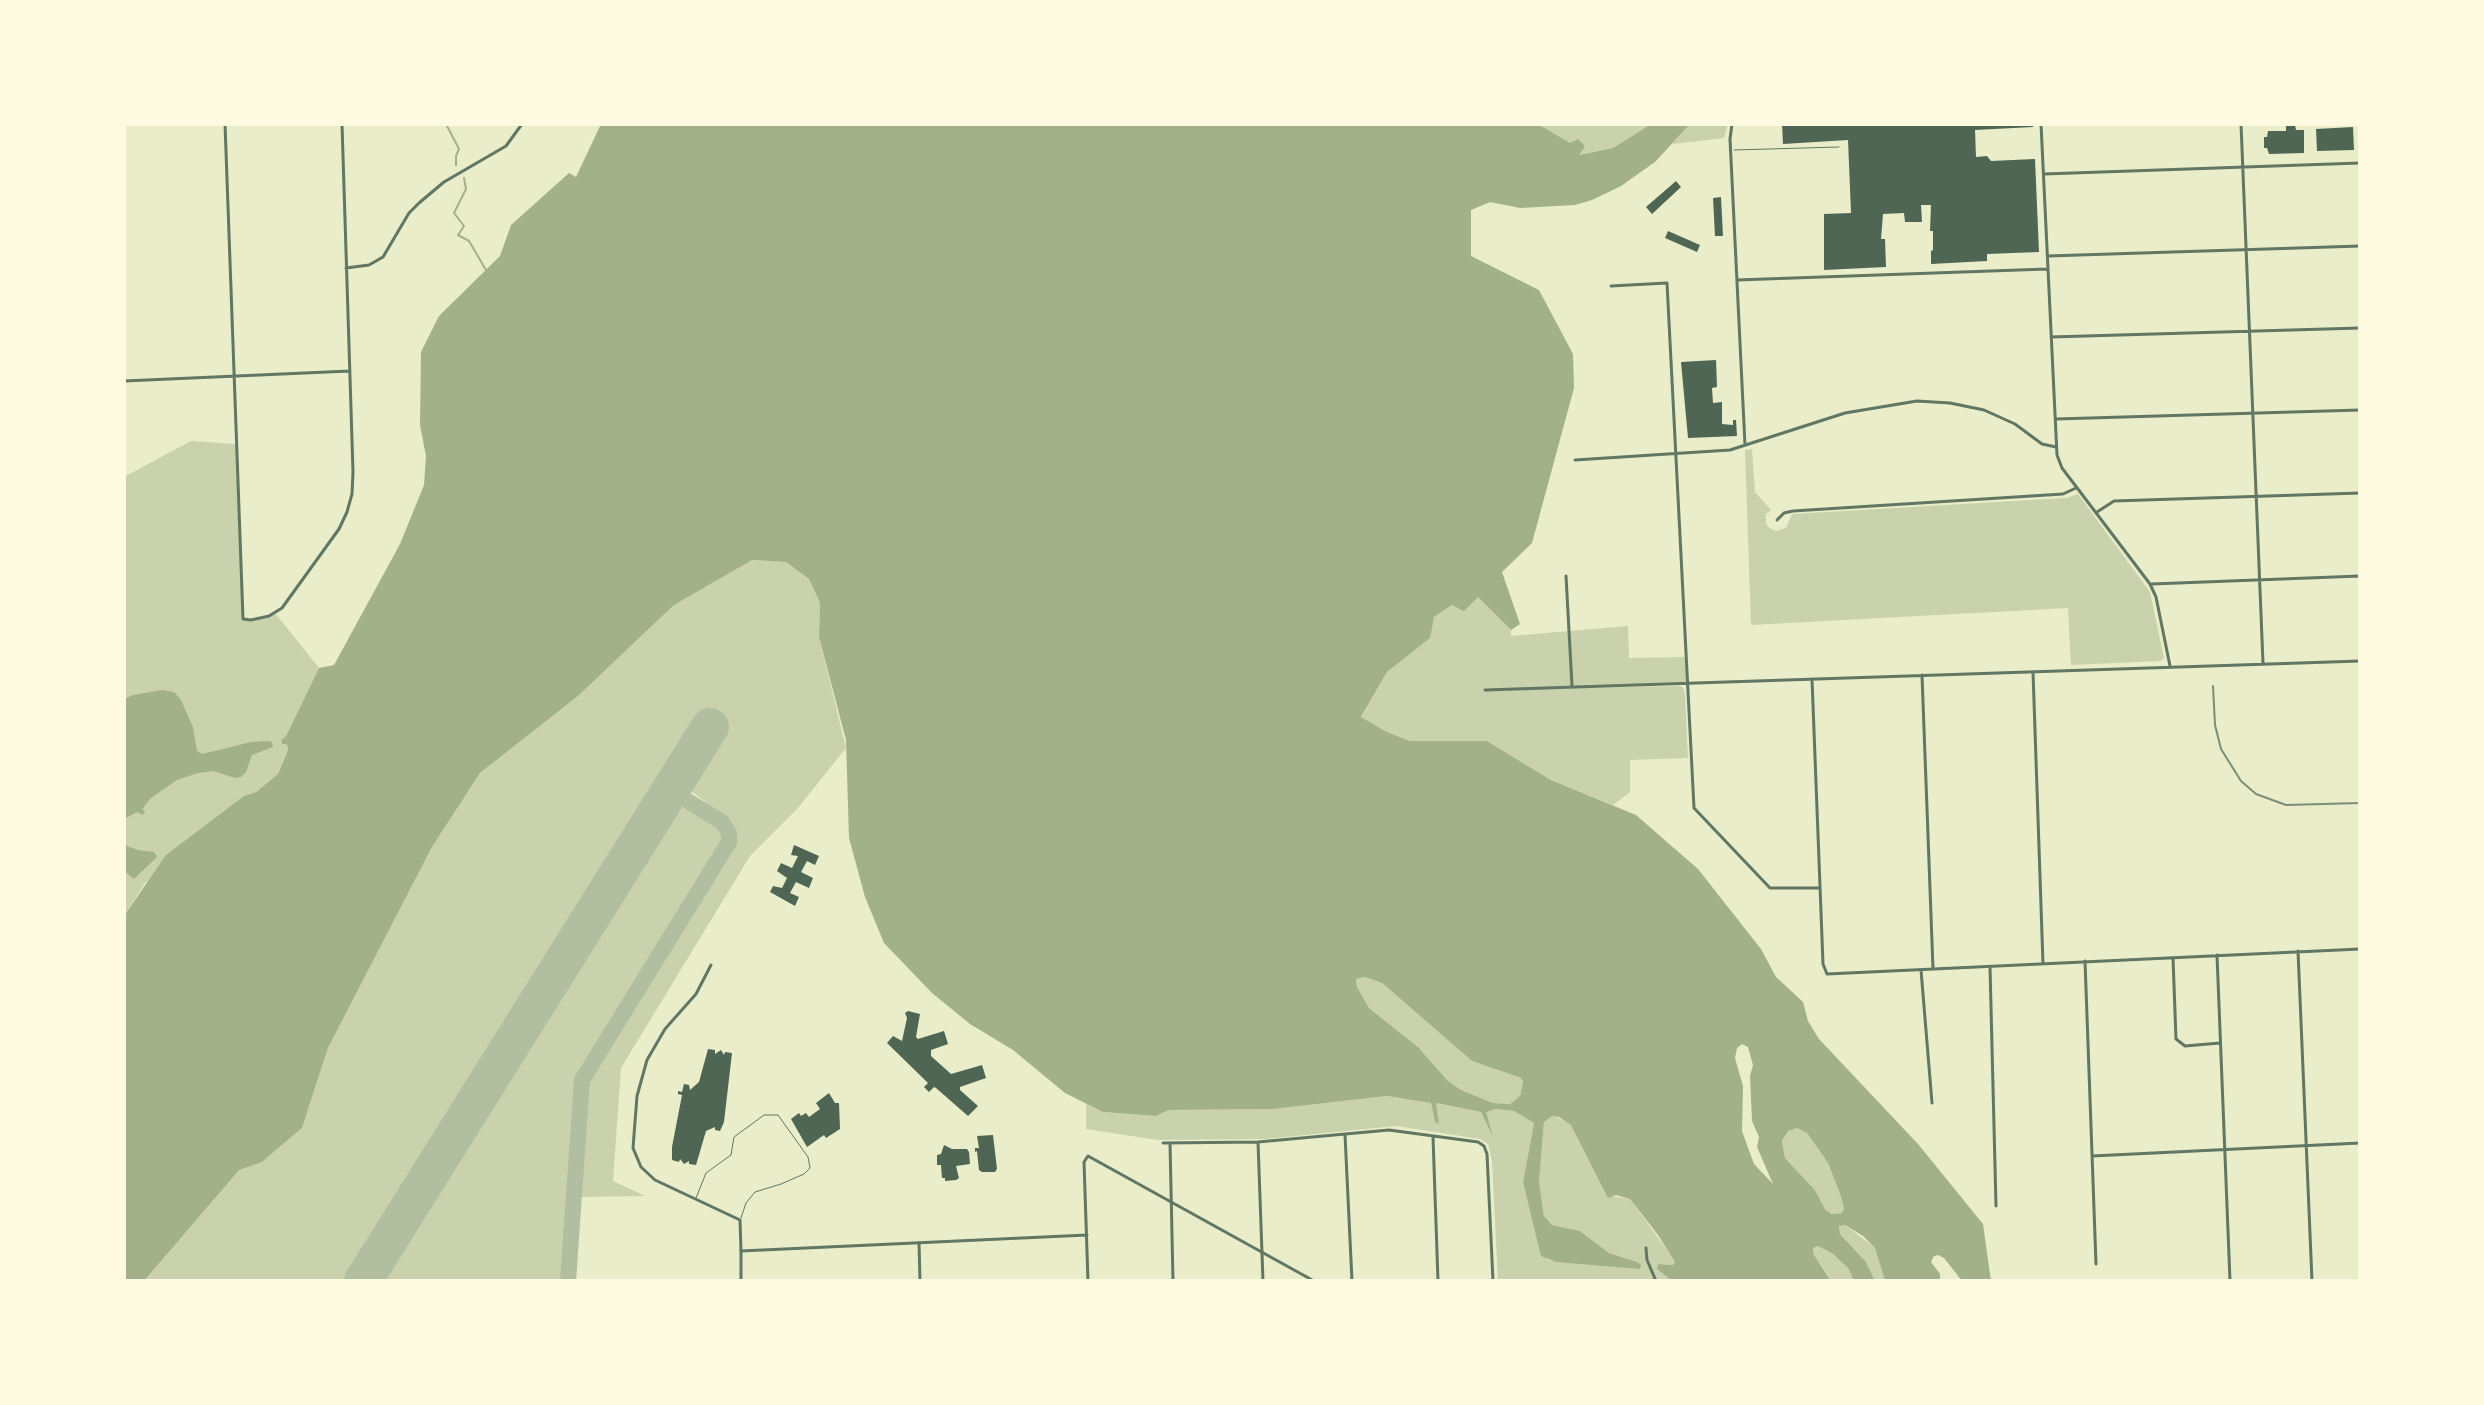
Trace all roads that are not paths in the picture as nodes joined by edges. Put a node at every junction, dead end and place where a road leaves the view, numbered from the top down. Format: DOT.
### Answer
graph roads {
  1 [pos="225,124"];
  2 [pos="342,124"];
  3 [pos="522,124"];
  4 [pos="1732,124"];
  5 [pos="2041,124"];
  6 [pos="2241,124"];
  7 [pos="1839,147"];
  8 [pos="1731,151"];
  9 [pos="2360,163"];
  10 [pos="2243,167"];
  11 [pos="2043,174"];
  12 [pos="2360,246"];
  13 [pos="2246,250"];
  14 [pos="2047,256"];
  15 [pos="346,268"];
  16 [pos="2047,269"];
  17 [pos="1737,280"];
  18 [pos="1611,286"];
  19 [pos="2360,328"];
  20 [pos="2249,332"];
  21 [pos="2051,337"];
  22 [pos="350,371"];
  23 [pos="235,376"];
  24 [pos="124,381"];
  25 [pos="2360,410"];
  26 [pos="2253,413"];
  27 [pos="2055,419"];
  28 [pos="1745,445"];
  29 [pos="2056,447"];
  30 [pos="1676,455"];
  31 [pos="1575,460"];
  32 [pos="2078,487"];
  33 [pos="2360,493"];
  34 [pos="2256,496"];
  35 [pos="2097,512"];
  36 [pos="1777,520"];
  37 [pos="1566,576"];
  38 [pos="2360,576"];
  39 [pos="2260,580"];
  40 [pos="2150,584"];
  41 [pos="2360,661"];
  42 [pos="2263,663"];
  43 [pos="2170,666"];
  44 [pos="2033,671"];
  45 [pos="1922,675"];
  46 [pos="1812,679"];
  47 [pos="1687,683"];
  48 [pos="1572,686"];
  49 [pos="1485,690"];
  50 [pos="1820,888"];
  51 [pos="2360,949"];
  52 [pos="2298,951"];
  53 [pos="2217,955"];
  54 [pos="2173,958"];
  55 [pos="2085,961"];
  56 [pos="2043,964"];
  57 [pos="711,965"];
  58 [pos="1990,967"];
  59 [pos="1933,969"];
  60 [pos="1921,970"];
  61 [pos="2221,1043"];
  62 [pos="1932,1103"];
  63 [pos="1345,1135"];
  64 [pos="1432,1136"];
  65 [pos="1258,1142"];
  66 [pos="1163,1143"];
  67 [pos="1170,1143"];
  68 [pos="2360,1143"];
  69 [pos="2307,1146"];
  70 [pos="2225,1150"];
  71 [pos="2092,1156"];
  72 [pos="695,1200"];
  73 [pos="1172,1202"];
  74 [pos="1996,1206"];
  75 [pos="740,1220"];
  76 [pos="1087,1235"];
  77 [pos="919,1243"];
  78 [pos="1646,1248"];
  79 [pos="741,1251"];
  80 [pos="1263,1253"];
  81 [pos="2096,1264"];
  82 [pos="741,1281"];
  83 [pos="920,1281"];
  84 [pos="1088,1281"];
  85 [pos="1173,1281"];
  86 [pos="1263,1281"];
  87 [pos="1314,1281"];
  88 [pos="1352,1281"];
  89 [pos="1438,1281"];
  90 [pos="1493,1281"];
  91 [pos="1656,1281"];
  92 [pos="2230,1281"];
  93 [pos="2312,1281"];
  1 -- 23 [label="street"];
  2 -- 15 [label="street"];
  3 -- 15 [label="street"];
  4 -- 8 [label="street"];
  5 -- 11 [label="street"];
  6 -- 10 [label="street"];
  7 -- 8 [label="lane"];
  8 -- 17 [label="street"];
  9 -- 10 [label="street"];
  10 -- 11 [label="street"];
  10 -- 13 [label="street"];
  11 -- 14 [label="street"];
  12 -- 13 [label="street"];
  13 -- 14 [label="street"];
  13 -- 20 [label="street"];
  14 -- 16 [label="street"];
  15 -- 22 [label="street"];
  16 -- 17 [label="street"];
  16 -- 21 [label="street"];
  17 -- 28 [label="street"];
  18 -- 30 [label="street"];
  19 -- 20 [label="street"];
  20 -- 21 [label="street"];
  20 -- 26 [label="street"];
  21 -- 27 [label="street"];
  22 -- 23 [label="street"];
  22 -- 23 [label="street"];
  23 -- 24 [label="street"];
  25 -- 26 [label="street"];
  26 -- 27 [label="street"];
  26 -- 34 [label="street"];
  27 -- 29 [label="street"];
  28 -- 29 [label="street"];
  28 -- 30 [label="street"];
  29 -- 32 [label="street"];
  30 -- 31 [label="street"];
  30 -- 47 [label="street"];
  32 -- 35 [label="street"];
  32 -- 36 [label="street"];
  33 -- 34 [label="street"];
  34 -- 35 [label="street"];
  34 -- 39 [label="street"];
  35 -- 40 [label="street"];
  37 -- 48 [label="street"];
  38 -- 39 [label="street"];
  39 -- 40 [label="street"];
  39 -- 42 [label="street"];
  40 -- 43 [label="street"];
  41 -- 42 [label="street"];
  42 -- 43 [label="street"];
  43 -- 44 [label="street"];
  44 -- 45 [label="street"];
  44 -- 56 [label="street"];
  45 -- 46 [label="street"];
  45 -- 59 [label="street"];
  46 -- 47 [label="street"];
  46 -- 50 [label="street"];
  47 -- 48 [label="street"];
  47 -- 50 [label="street"];
  48 -- 49 [label="street"];
  50 -- 60 [label="street"];
  51 -- 52 [label="street"];
  52 -- 53 [label="street"];
  52 -- 69 [label="street"];
  53 -- 54 [label="street"];
  53 -- 61 [label="street"];
  54 -- 55 [label="street"];
  54 -- 61 [label="street"];
  55 -- 56 [label="street"];
  55 -- 71 [label="street"];
  56 -- 58 [label="street"];
  57 -- 72 [label="street"];
  58 -- 59 [label="street"];
  58 -- 74 [label="street"];
  59 -- 60 [label="street"];
  60 -- 62 [label="street"];
  61 -- 70 [label="street"];
  63 -- 64 [label="street"];
  63 -- 65 [label="street"];
  63 -- 88 [label="street"];
  64 -- 89 [label="street"];
  64 -- 90 [label="street"];
  65 -- 67 [label="street"];
  65 -- 80 [label="street"];
  66 -- 67 [label="street"];
  67 -- 73 [label="street"];
  68 -- 69 [label="street"];
  69 -- 70 [label="street"];
  69 -- 93 [label="street"];
  70 -- 71 [label="street"];
  70 -- 92 [label="street"];
  71 -- 81 [label="street"];
  72 -- 75 [label="street"];
  72 -- 75 [label="lane"];
  73 -- 76 [label="street"];
  73 -- 80 [label="street"];
  73 -- 85 [label="street"];
  75 -- 79 [label="street"];
  76 -- 77 [label="street"];
  76 -- 84 [label="street"];
  77 -- 79 [label="street"];
  77 -- 83 [label="street"];
  78 -- 91 [label="street"];
  79 -- 82 [label="street"];
  80 -- 86 [label="street"];
  80 -- 87 [label="street"];
}
